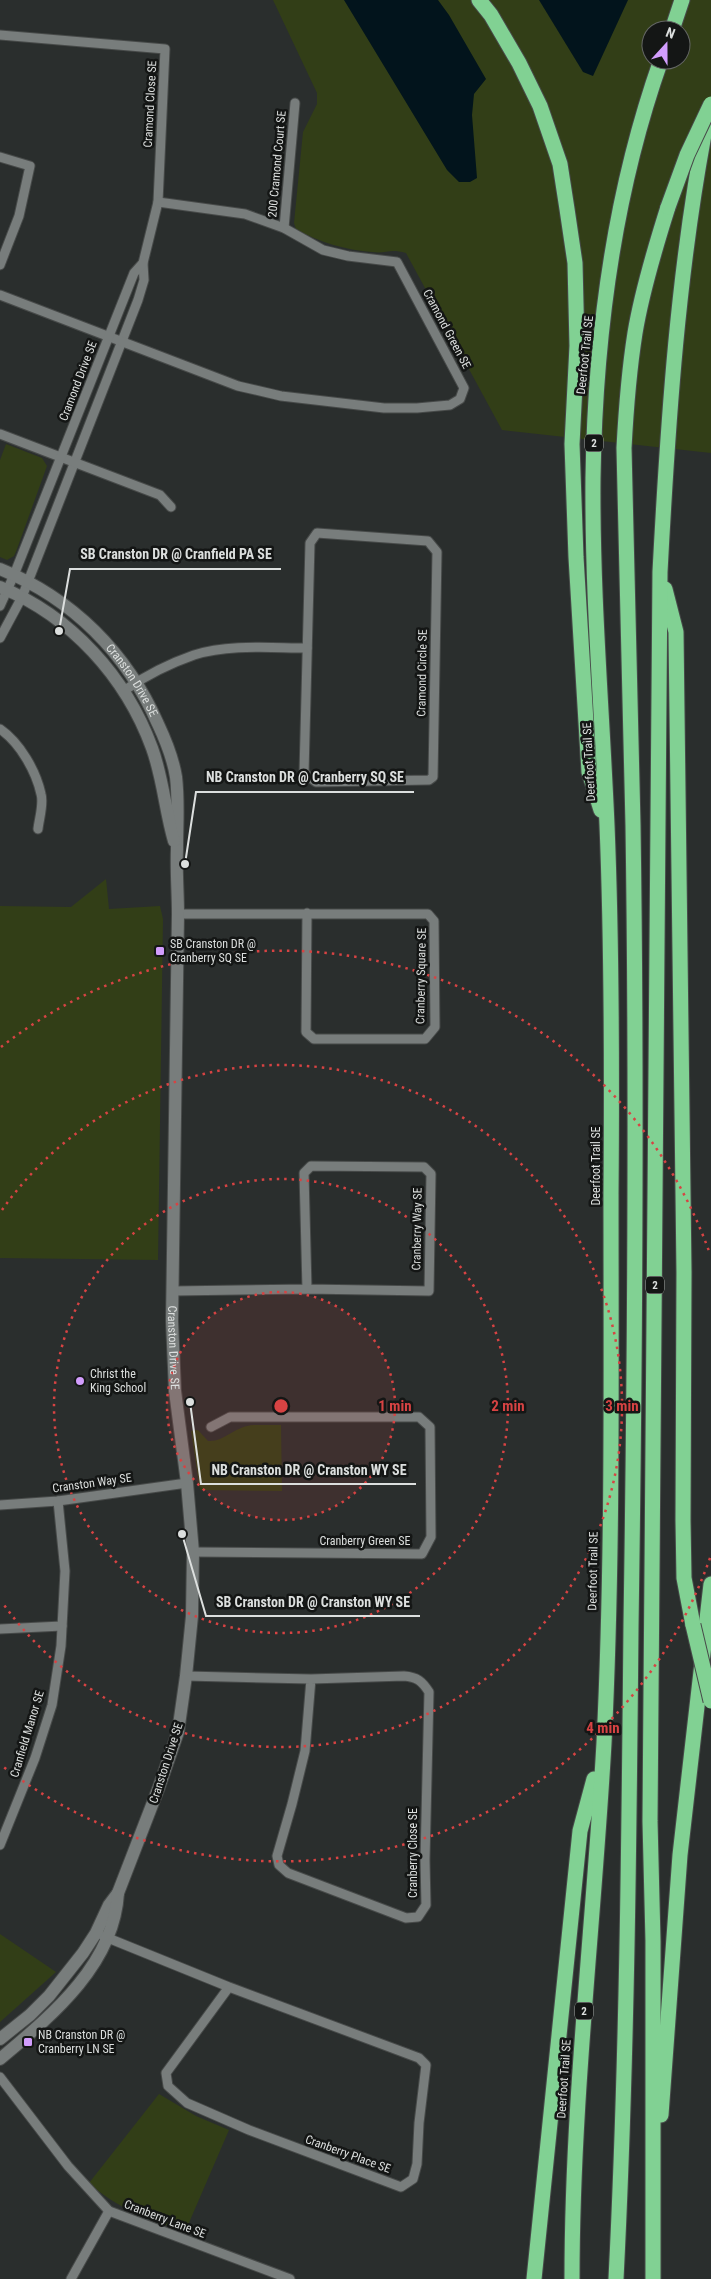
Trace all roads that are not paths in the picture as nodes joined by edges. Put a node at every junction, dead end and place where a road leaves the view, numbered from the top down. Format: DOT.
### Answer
graph roads {
  1 [pos="479,0"];
  2 [pos="682,0"];
  3 [pos="675,20"];
  4 [pos="0,35"];
  5 [pos="658,70"];
  6 [pos="711,100"];
  7 [pos="295,102"];
  8 [pos="711,104"];
  9 [pos="0,157"];
  10 [pos="158,202"];
  11 [pos="284,228"];
  12 [pos="143,263"];
  13 [pos="0,265"];
  14 [pos="0,295"];
  15 [pos="108,337"];
  16 [pos="122,342"];
  17 [pos="0,434"];
  18 [pos="61,456"];
  19 [pos="75,462"];
  20 [pos="171,507"];
  21 [pos="0,569"];
  22 [pos="660,572"];
  23 [pos="14,575"];
  24 [pos="28,581"];
  25 [pos="4,589"];
  26 [pos="22,597"];
  27 [pos="0,606"];
  28 [pos="0,638"];
  29 [pos="307,648"];
  30 [pos="137,681"];
  31 [pos="125,690"];
  32 [pos="0,729"];
  33 [pos="38,830"];
  34 [pos="607,832"];
  35 [pos="176,848"];
  36 [pos="307,913"];
  37 [pos="178,914"];
  38 [pos="307,1289"];
  39 [pos="173,1291"];
  40 [pos="211,1427"];
  41 [pos="187,1483"];
  42 [pos="58,1501"];
  43 [pos="0,1506"];
  44 [pos="194,1552"];
  45 [pos="711,1584"];
  46 [pos="62,1626"];
  47 [pos="0,1629"];
  48 [pos="186,1676"];
  49 [pos="311,1679"];
  50 [pos="711,1701"];
  51 [pos="604,1744"];
  52 [pos="0,1845"];
  53 [pos="102,1935"];
  54 [pos="229,1987"];
  55 [pos="0,2039"];
  56 [pos="0,2059"];
  57 [pos="0,2077"];
  58 [pos="109,2211"];
  59 [pos="654,2226"];
  60 [pos="71,2279"];
  61 [pos="290,2279"];
  62 [pos="534,2279"];
  63 [pos="572,2279"];
  64 [pos="616,2279"];
  65 [pos="653,2279"];
  1 -- 34 [label="highway"];
  2 -- 3 [label="highway"];
  4 -- 10 [label="street, Cramond Close SE"];
  5 -- 34 [label="highway, Deerfoot Trail SE / 2"];
  6 -- 22 [label="highway, 2"];
  7 -- 11 [label="street, 200 Cramond Court SE"];
  8 -- 64 [label="highway, bridge"];
  9 -- 13 [label="street"];
  10 -- 11 [label="street, Cramond Green SE"];
  10 -- 12 [label="street, Cramond Close SE"];
  11 -- 16 [label="street, Cramond Green SE"];
  12 -- 15 [label="street, Cramond Close SE"];
  12 -- 16 [label="street, Cramond Close SE"];
  14 -- 15 [label="street"];
  15 -- 16 [label="street, Cramond Drive SE"];
  15 -- 18 [label="street, Cramond Drive SE"];
  16 -- 19 [label="street, Cramond Drive SE"];
  17 -- 18 [label="street"];
  18 -- 19 [label="street"];
  18 -- 23 [label="street, Cramond Drive SE"];
  19 -- 20 [label="street"];
  19 -- 24 [label="street, Cramond Drive SE"];
  21 -- 23 [label="street, Cranston Drive SE"];
  22 -- 50 [label="highway, bridge"];
  22 -- 59 [label="highway, 2"];
  23 -- 24 [label="street, Cranston Drive SE"];
  23 -- 25 [label="street, Cramond Drive SE"];
  24 -- 26 [label="street, Cramond Drive SE"];
  24 -- 30 [label="street, Cranston Drive SE"];
  25 -- 26 [label="street, Cranston Drive SE"];
  25 -- 27 [label="street, Cramond Drive SE"];
  26 -- 28 [label="street, Cramond Drive SE"];
  26 -- 31 [label="street, Cranston Drive SE"];
  29 -- 29 [label="street, Cramond Circle SE"];
  29 -- 30 [label="street"];
  30 -- 31 [label="street"];
  30 -- 35 [label="street, Cranston Drive SE"];
  31 -- 35 [label="street, Cranston Drive SE"];
  32 -- 33 [label="street"];
  34 -- 51 [label="highway, Deerfoot Trail SE / 2"];
  35 -- 37 [label="street, Cranston Drive SE"];
  36 -- 36 [label="street, Cranberry Square SE"];
  36 -- 37 [label="street, Cranberry Square SE"];
  37 -- 39 [label="street, Cranston Drive SE"];
  38 -- 38 [label="street, Cranberry Way SE"];
  38 -- 39 [label="street, Cranberry Way SE"];
  39 -- 41 [label="street, Cranston Drive SE"];
  40 -- 44 [label="street, Cranberry Green SE"];
  41 -- 42 [label="street, Cranston Way SE"];
  41 -- 44 [label="street, Cranston Drive SE"];
  42 -- 43 [label="street, Cranston Way SE"];
  42 -- 46 [label="street, Cranfield Manor SE"];
  44 -- 48 [label="street, Cranston Drive SE"];
  45 -- 59 [label="highway"];
  46 -- 47 [label="street"];
  46 -- 52 [label="street, Cranfield Manor SE"];
  48 -- 49 [label="street, Cranberry Close SE"];
  48 -- 53 [label="street, Cranston Drive SE"];
  49 -- 49 [label="street, Cranberry Close SE"];
  51 -- 62 [label="highway"];
  51 -- 63 [label="highway, Deerfoot Trail SE / 2"];
  53 -- 54 [label="street, Cranberry Place SE"];
  53 -- 55 [label="street, Cranston Drive SE"];
  53 -- 56 [label="street, Cranston Drive SE"];
  54 -- 54 [label="street, Cranberry Place SE"];
  57 -- 58 [label="street, Cranberry Lane SE"];
  58 -- 60 [label="street"];
  58 -- 61 [label="street, Cranberry Lane SE"];
  59 -- 65 [label="highway, 2"];
}
